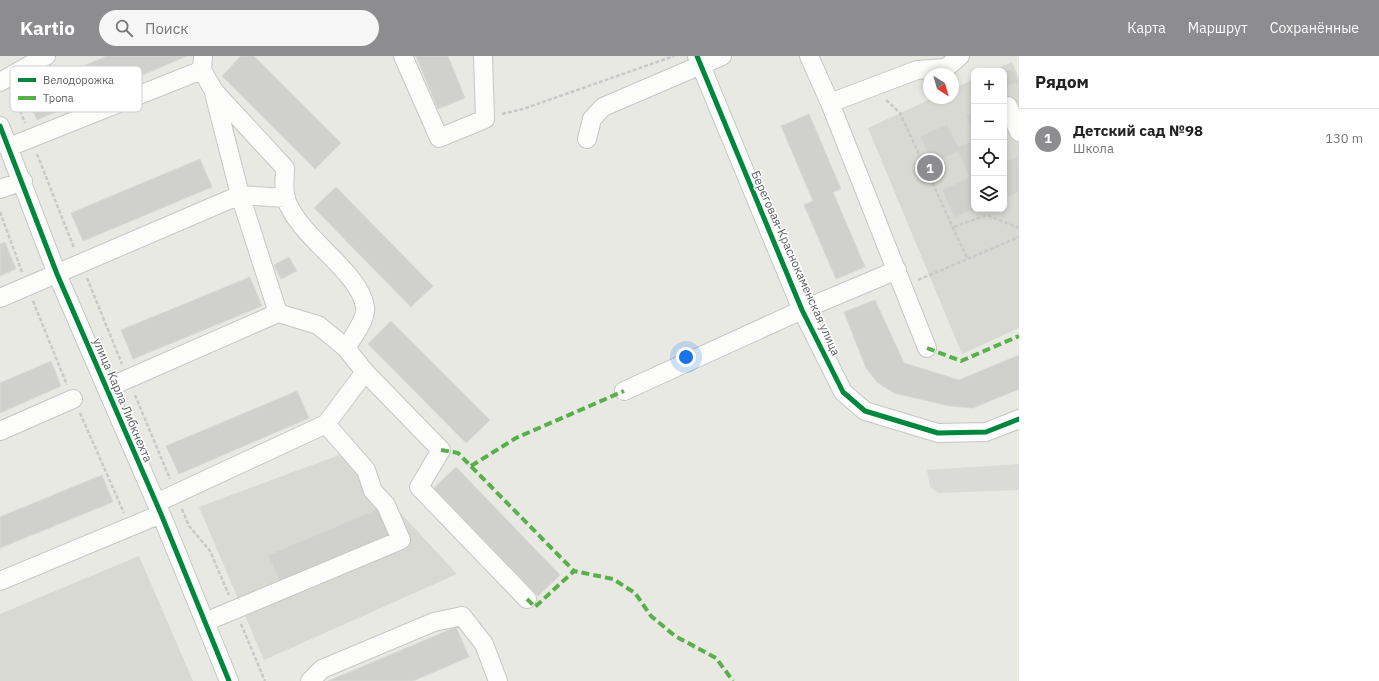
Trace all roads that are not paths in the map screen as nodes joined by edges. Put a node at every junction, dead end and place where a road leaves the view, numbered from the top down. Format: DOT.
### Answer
graph roads {
  1 [pos="46,56"];
  2 [pos="403,56"];
  3 [pos="483,56"];
  4 [pos="722,56"];
  5 [pos="810,56"];
  6 [pos="960,56"];
  7 [pos="699,60"];
  8 [pos="203,63"];
  9 [pos="914,63"];
  10 [pos="28,66"];
  11 [pos="10,76"];
  12 [pos="0,82"];
  13 [pos="142,89"];
  14 [pos="214,91"];
  15 [pos="830,102"];
  16 [pos="1008,106"];
  17 [pos="90,112"];
  18 [pos="0,126"];
  19 [pos="1019,132"];
  20 [pos="588,139"];
  21 [pos="9,147"];
  22 [pos="23,181"];
  23 [pos="0,189"];
  24 [pos="240,195"];
  25 [pos="286,198"];
  26 [pos="58,274"];
  27 [pos="900,278"];
  28 [pos="0,298"];
  29 [pos="802,310"];
  30 [pos="278,313"];
  31 [pos="346,348"];
  32 [pos="927,348"];
  33 [pos="365,372"];
  34 [pos="106,388"];
  35 [pos="624,391"];
  36 [pos="73,399"];
  37 [pos="1019,419"];
  38 [pos="326,424"];
  39 [pos="0,431"];
  40 [pos="158,509"];
  41 [pos="0,581"];
  42 [pos="527,599"];
  43 [pos="205,622"];
  44 [pos="229,681"];
  45 [pos="310,681"];
  46 [pos="498,681"];
  1 -- 10 [label="street"];
  2 -- 3 [label="street"];
  4 -- 7 [label="street"];
  5 -- 15 [label="street"];
  6 -- 9 [label="street"];
  7 -- 20 [label="street"];
  7 -- 29 [label="street, Береговая-Краснокаменская улица"];
  8 -- 13 [label="street"];
  8 -- 14 [label="street"];
  9 -- 15 [label="street"];
  11 -- 12 [label="street"];
  14 -- 24 [label="street"];
  14 -- 25 [label="street"];
  15 -- 27 [label="street"];
  16 -- 19 [label="street"];
  17 -- 21 [label="street"];
  18 -- 21 [label="street, улица Карла Либкнехта"];
  21 -- 22 [label="street, улица Карла Либкнехта"];
  22 -- 23 [label="street"];
  22 -- 26 [label="street, улица Карла Либкнехта"];
  24 -- 25 [label="street"];
  24 -- 26 [label="street"];
  24 -- 30 [label="street"];
  25 -- 31 [label="street"];
  26 -- 28 [label="street"];
  26 -- 34 [label="street, улица Карла Либкнехта"];
  27 -- 29 [label="street"];
  27 -- 32 [label="street"];
  29 -- 35 [label="street"];
  29 -- 37 [label="street, Береговая-Краснокаменская улица"];
  30 -- 31 [label="street"];
  30 -- 34 [label="street"];
  31 -- 33 [label="street"];
  33 -- 38 [label="street"];
  33 -- 42 [label="street"];
  34 -- 40 [label="street, улица Карла Либкнехта"];
  36 -- 39 [label="street"];
  38 -- 40 [label="street"];
  38 -- 43 [label="street"];
  40 -- 41 [label="street"];
  40 -- 43 [label="street, улица Карла Либкнехта"];
  43 -- 44 [label="street, улица Карла Либкнехта"];
  45 -- 46 [label="street"];
}
